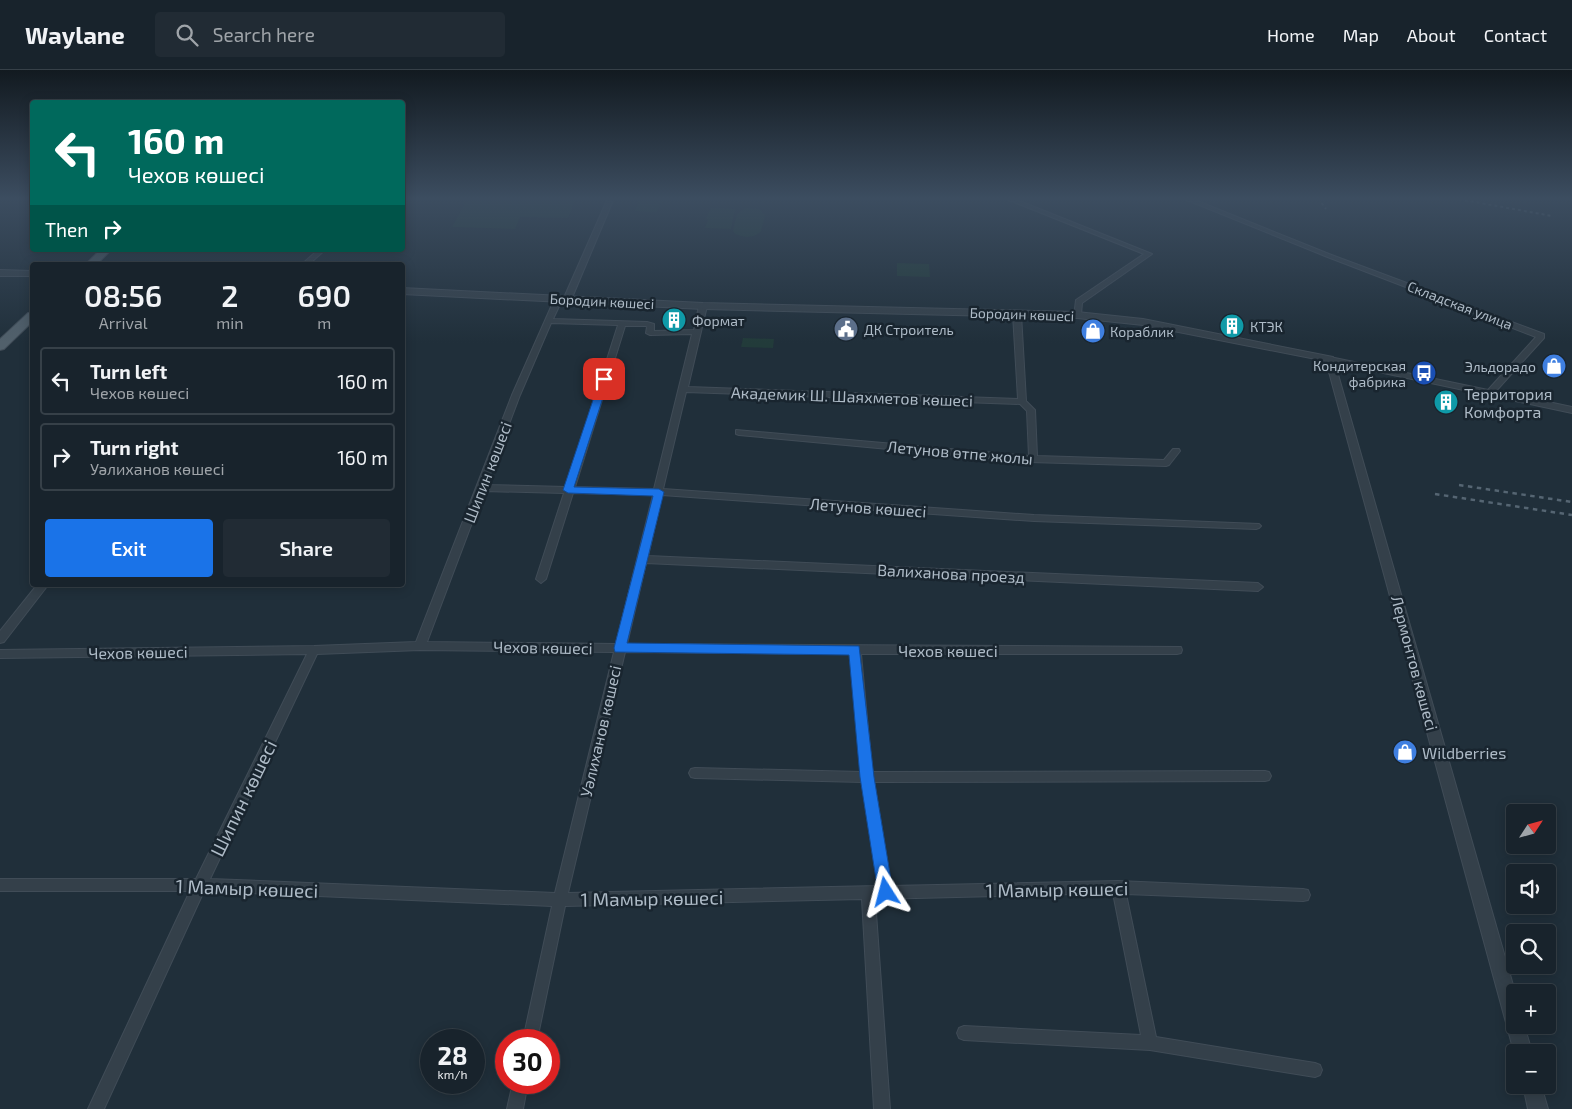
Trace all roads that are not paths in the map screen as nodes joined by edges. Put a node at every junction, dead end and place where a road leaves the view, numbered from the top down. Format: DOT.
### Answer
graph roads {
  1 [pos="588,246"];
  2 [pos="1130,246"];
  3 [pos="1305,246"];
  4 [pos="104,252"];
  5 [pos="320,252"];
  6 [pos="93,262"];
  7 [pos="308,262"];
  8 [pos="0,273"];
  9 [pos="30,274"];
  10 [pos="405,291"];
  11 [pos="562,300"];
  12 [pos="702,306"];
  13 [pos="1017,314"];
  14 [pos="1077,315"];
  15 [pos="30,318"];
  16 [pos="550,321"];
  17 [pos="622,323"];
  18 [pos="696,332"];
  19 [pos="0,346"];
  20 [pos="1330,359"];
  21 [pos="683,389"];
  22 [pos="1491,392"];
  23 [pos="1022,402"];
  24 [pos="1572,410"];
  25 [pos="739,432"];
  26 [pos="1176,451"];
  27 [pos="1033,459"];
  28 [pos="481,488"];
  29 [pos="568,490"];
  30 [pos="659,492"];
  31 [pos="1256,526"];
  32 [pos="643,559"];
  33 [pos="541,578"];
  34 [pos="41,587"];
  35 [pos="1258,588"];
  36 [pos="0,639"];
  37 [pos="420,646"];
  38 [pos="620,648"];
  39 [pos="314,650"];
  40 [pos="855,650"];
  41 [pos="1177,650"];
  42 [pos="0,654"];
  43 [pos="695,773"];
  44 [pos="1265,776"];
  45 [pos="867,777"];
  46 [pos="0,885"];
  47 [pos="200,885"];
  48 [pos="1118,888"];
  49 [pos="886,892"];
  50 [pos="868,893"];
  51 [pos="1303,895"];
  52 [pos="560,900"];
  53 [pos="1506,993"];
  54 [pos="532,1029"];
  55 [pos="964,1033"];
  56 [pos="1150,1043"];
  57 [pos="1315,1070"];
  58 [pos="518,1094"];
  59 [pos="1534,1094"];
  60 [pos="96,1109"];
  61 [pos="515,1109"];
  62 [pos="882,1109"];
  63 [pos="1538,1109"];
  1 -- 11 [label="street, Шипин көшесі"];
  2 -- 14 [label="street"];
  3 -- 22 [label="street, Складская улица"];
  4 -- 6 [label="main road"];
  5 -- 7 [label="street"];
  8 -- 9 [label="street"];
  10 -- 11 [label="street, Бородин көшесі"];
  11 -- 12 [label="street, Бородин көшесі"];
  11 -- 16 [label="street, Шипин көшесі"];
  12 -- 13 [label="street, Бородин көшесі"];
  12 -- 18 [label="street, Уәлиханов көшесі"];
  13 -- 14 [label="street, Бородин көшесі"];
  13 -- 23 [label="street"];
  14 -- 20 [label="street, Бородин көшесі"];
  15 -- 19 [label="main road"];
  16 -- 17 [label="street"];
  16 -- 28 [label="street, Шипин көшесі"];
  17 -- 18 [label="street"];
  17 -- 29 [label="street"];
  18 -- 21 [label="street, Уәлиханов көшесі"];
  20 -- 22 [label="street, Бородин көшесі"];
  20 -- 53 [label="street, Лермонтов көшесі"];
  21 -- 23 [label="street, Академик Ш. Шаяхметов көшесі"];
  21 -- 30 [label="street, Уәлиханов көшесі"];
  22 -- 24 [label="street, Бородин көшесі"];
  23 -- 27 [label="street"];
  25 -- 27 [label="street, Летунов өтпе жолы"];
  26 -- 27 [label="street, Летунов өтпе жолы"];
  28 -- 29 [label="street, Летунов көшесі"];
  28 -- 37 [label="street, Шипин көшесі"];
  29 -- 30 [label="street, Летунов көшесі"];
  29 -- 33 [label="street"];
  30 -- 31 [label="street, Летунов көшесі"];
  30 -- 32 [label="street, Уәлиханов көшесі"];
  32 -- 35 [label="street, Валиханова проезд"];
  32 -- 38 [label="street, Уәлиханов көшесі"];
  34 -- 36 [label="street"];
  37 -- 38 [label="street, Чехов көшесі"];
  37 -- 39 [label="street, Чехов көшесі"];
  38 -- 40 [label="street, Чехов көшесі"];
  38 -- 52 [label="street, Уәлиханов көшесі"];
  39 -- 42 [label="street, Чехов көшесі"];
  39 -- 47 [label="street, Шипин көшесі"];
  40 -- 41 [label="street, Чехов көшесі"];
  40 -- 45 [label="street"];
  43 -- 45 [label="street"];
  44 -- 45 [label="street"];
  45 -- 49 [label="street"];
  46 -- 47 [label="street, 1 Мамыр көшесі"];
  47 -- 52 [label="street, 1 Мамыр көшесі"];
  47 -- 60 [label="street, Шипин көшесі"];
  48 -- 49 [label="street, 1 Мамыр көшесі"];
  48 -- 51 [label="street, 1 Мамыр көшесі"];
  48 -- 56 [label="street"];
  49 -- 50 [label="street, 1 Мамыр көшесі"];
  50 -- 52 [label="street, 1 Мамыр көшесі"];
  50 -- 62 [label="street"];
  52 -- 54 [label="street, Уәлиханов көшесі"];
  55 -- 56 [label="street"];
  56 -- 57 [label="street"];
  58 -- 61 [label="street"];
  59 -- 63 [label="street"];
}
